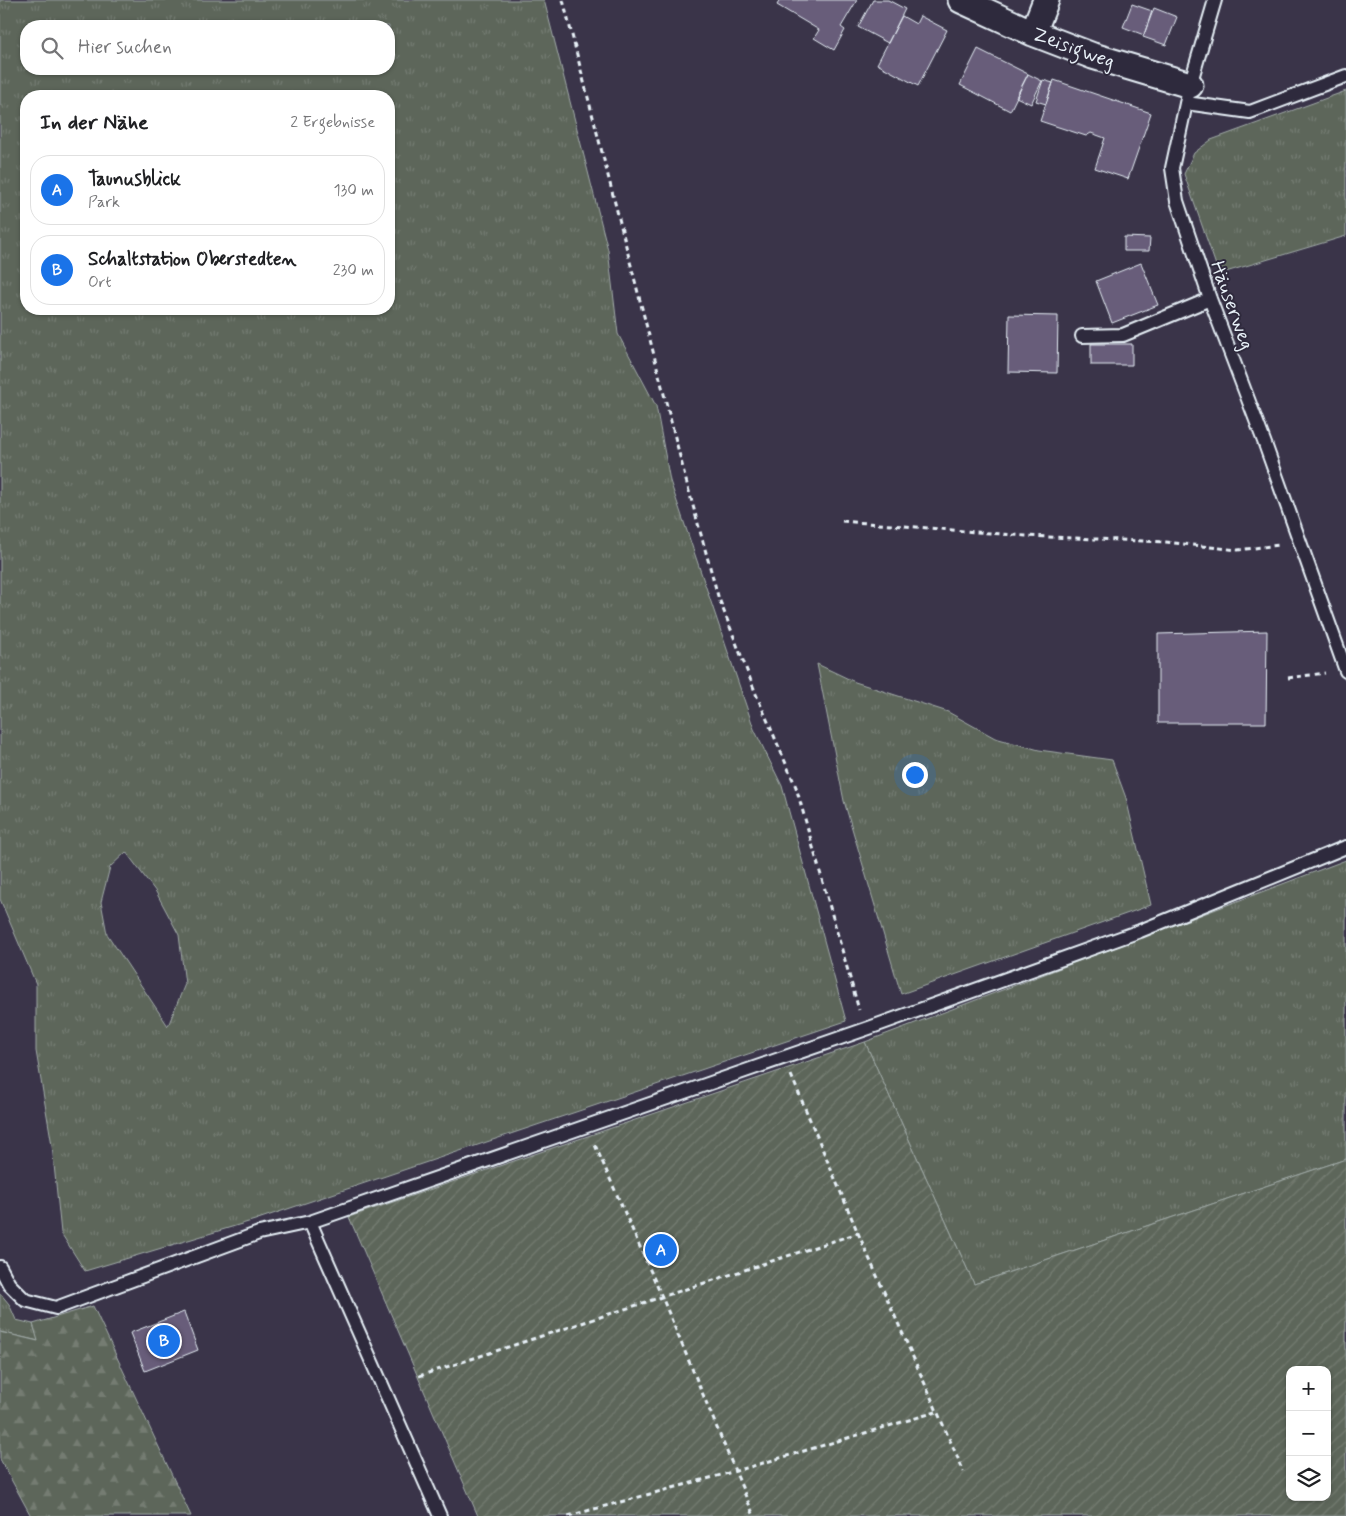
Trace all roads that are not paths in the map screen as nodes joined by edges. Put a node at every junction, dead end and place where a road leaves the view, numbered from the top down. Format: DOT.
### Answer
graph roads {
  1 [pos="961,0"];
  2 [pos="1046,0"];
  3 [pos="1215,0"];
  4 [pos="1033,33"];
  5 [pos="1346,76"];
  6 [pos="1188,94"];
  7 [pos="1210,299"];
  8 [pos="1082,336"];
  9 [pos="1346,671"];
  10 [pos="1346,847"];
  11 [pos="310,1222"];
  12 [pos="0,1267"];
  13 [pos="440,1516"];
  1 -- 4 [label="street, Zeisigweg"];
  2 -- 4 [label="street"];
  3 -- 6 [label="lane, Häuserweg"];
  4 -- 6 [label="street, Zeisigweg"];
  5 -- 6 [label="lane"];
  6 -- 7 [label="lane, Häuserweg"];
  7 -- 8 [label="lane"];
  7 -- 9 [label="lane, Häuserweg"];
  10 -- 11 [label="lane"];
  11 -- 12 [label="lane"];
  11 -- 13 [label="lane"];
}
